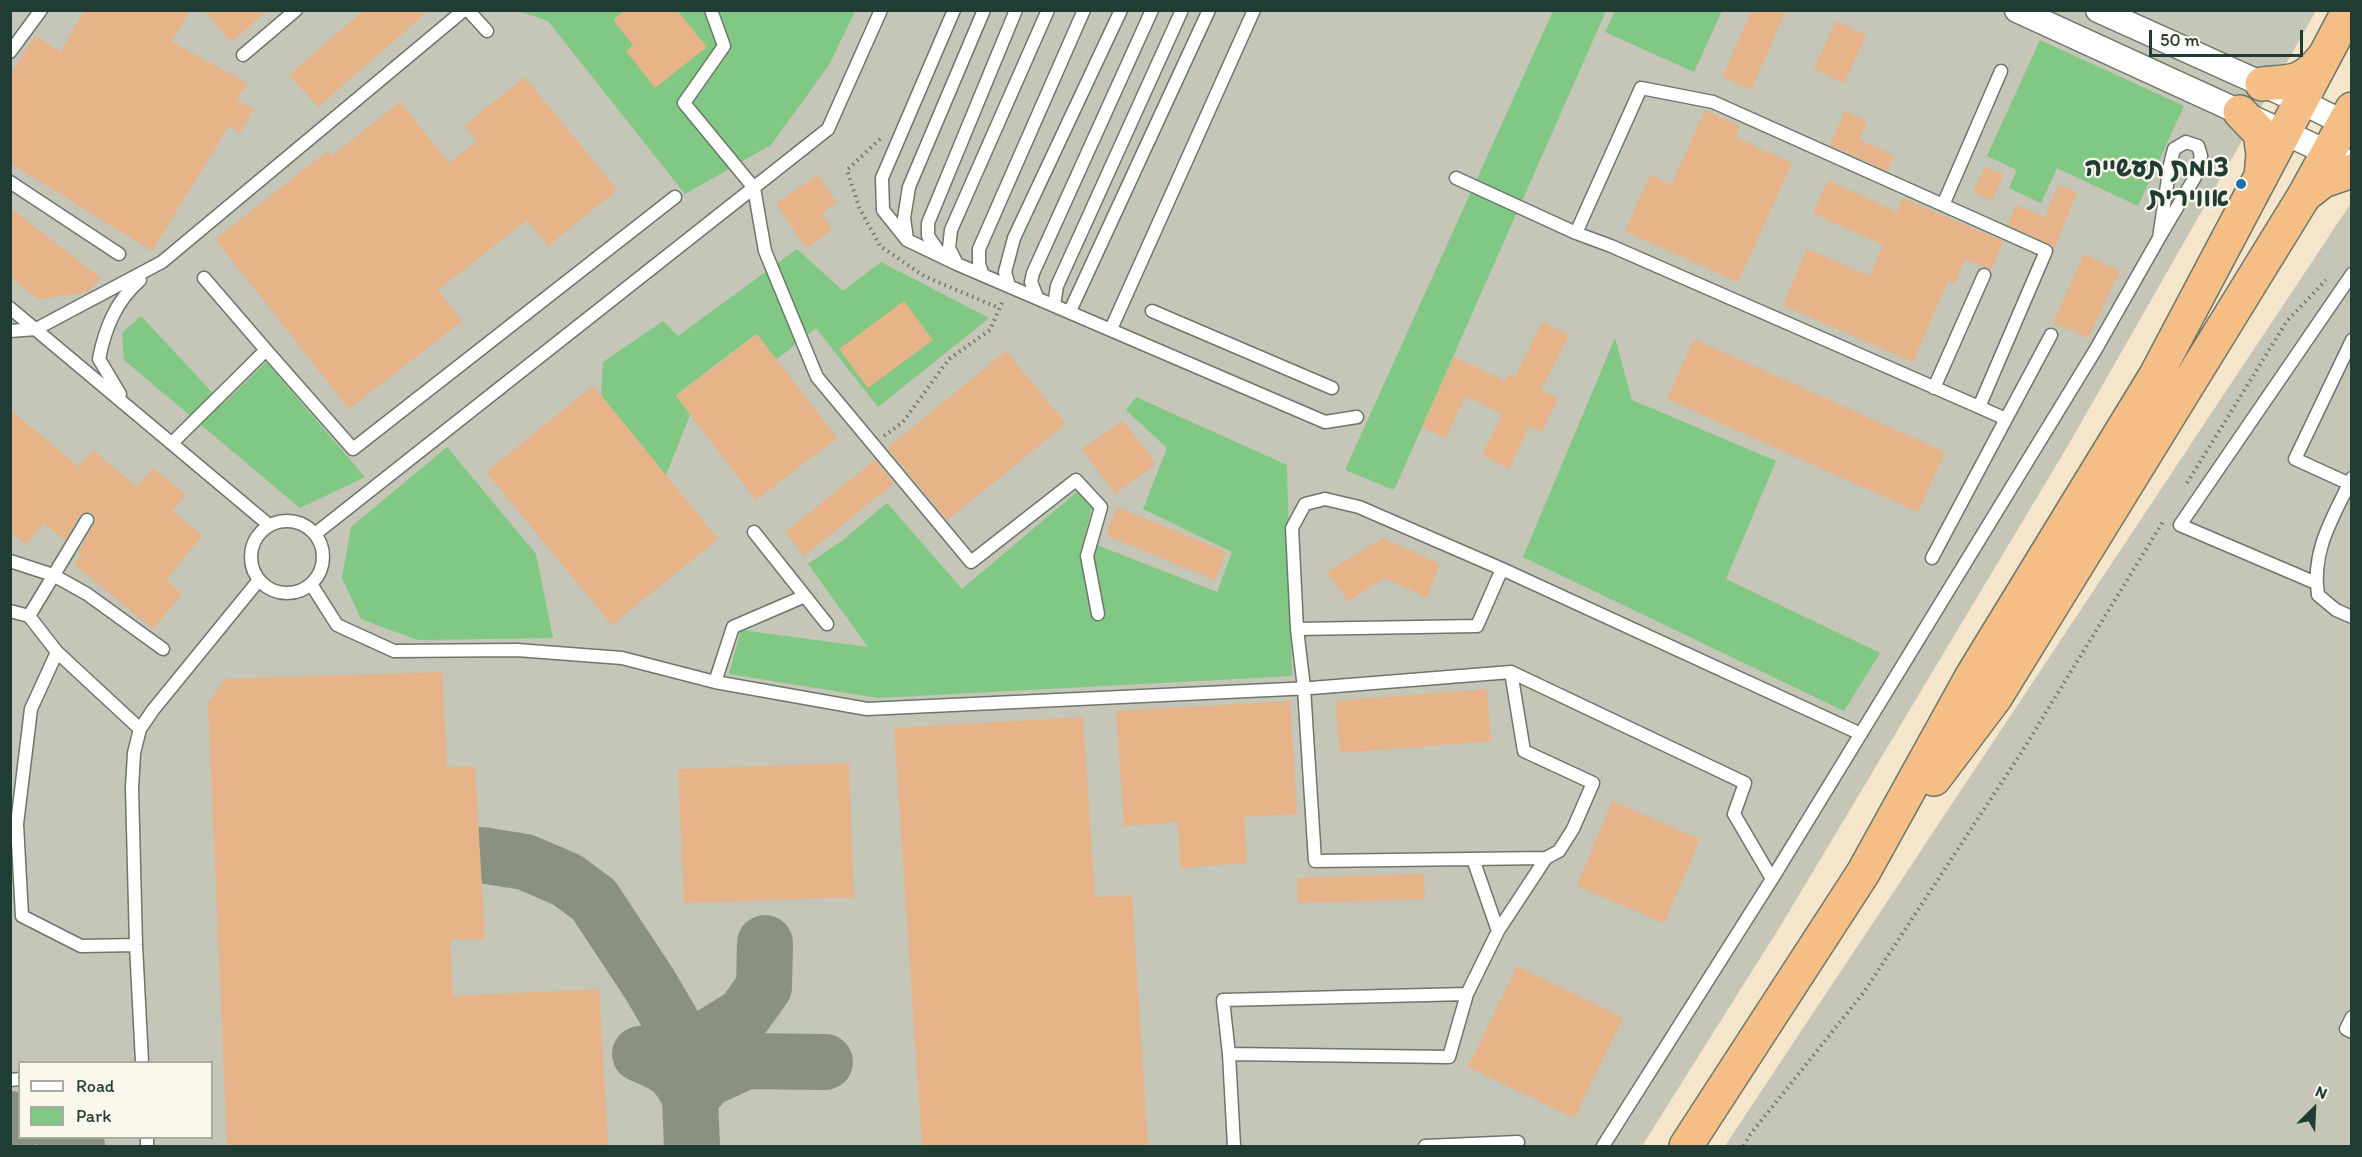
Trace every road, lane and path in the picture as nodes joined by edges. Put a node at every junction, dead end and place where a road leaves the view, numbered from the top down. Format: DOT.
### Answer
graph roads {
  1 [pos="41,10"];
  2 [pos="296,10"];
  3 [pos="466,10"];
  4 [pos="711,10"];
  5 [pos="880,10"];
  6 [pos="954,10"];
  7 [pos="984,10"];
  8 [pos="1016,10"];
  9 [pos="1048,10"];
  10 [pos="1084,10"];
  11 [pos="1121,10"];
  12 [pos="1152,10"];
  13 [pos="1182,10"];
  14 [pos="1209,10"];
  15 [pos="1254,10"];
  16 [pos="2017,10"];
  17 [pos="2098,10"];
  18 [pos="2349,10"];
  19 [pos="487,31"];
  20 [pos="2329,50"];
  21 [pos="10,52"];
  22 [pos="243,55"];
  23 [pos="2001,71"];
  24 [pos="2262,84"];
  25 [pos="2302,102"];
  26 [pos="2240,112"];
  27 [pos="2349,120"];
  28 [pos="2286,133"];
  29 [pos="2344,163"];
  30 [pos="1456,178"];
  31 [pos="2261,179"];
  32 [pos="10,182"];
  33 [pos="754,188"];
  34 [pos="675,197"];
  35 [pos="1943,205"];
  36 [pos="1576,233"];
  37 [pos="2159,238"];
  38 [pos="908,240"];
  39 [pos="120,254"];
  40 [pos="941,256"];
  41 [pos="957,264"];
  42 [pos="154,267"];
  43 [pos="2352,274"];
  44 [pos="983,275"];
  45 [pos="1984,275"];
  46 [pos="204,278"];
  47 [pos="2327,280"];
  48 [pos="1009,285"];
  49 [pos="1037,297"];
  50 [pos="1054,305"];
  51 [pos="10,308"];
  52 [pos="1070,311"];
  53 [pos="1152,311"];
  54 [pos="36,328"];
  55 [pos="1111,329"];
  56 [pos="10,331"];
  57 [pos="2051,335"];
  58 [pos="2352,340"];
  59 [pos="266,350"];
  60 [pos="1332,388"];
  61 [pos="1934,388"];
  62 [pos="129,407"];
  63 [pos="1978,407"];
  64 [pos="1357,417"];
  65 [pos="2006,419"];
  66 [pos="172,443"];
  67 [pos="873,444"];
  68 [pos="2351,482"];
  69 [pos="2183,489"];
  70 [pos="2164,519"];
  71 [pos="87,520"];
  72 [pos="269,525"];
  73 [pos="754,532"];
  74 [pos="315,534"];
  75 [pos="1932,558"];
  76 [pos="10,561"];
  77 [pos="1502,569"];
  78 [pos="53,575"];
  79 [pos="260,580"];
  80 [pos="311,584"];
  81 [pos="2316,584"];
  82 [pos="806,596"];
  83 [pos="10,611"];
  84 [pos="1098,614"];
  85 [pos="29,616"];
  86 [pos="2352,617"];
  87 [pos="827,624"];
  88 [pos="1297,629"];
  89 [pos="163,649"];
  90 [pos="57,652"];
  91 [pos="1511,672"];
  92 [pos="715,682"];
  93 [pos="1304,688"];
  94 [pos="140,729"];
  95 [pos="1861,734"];
  96 [pos="1546,858"];
  97 [pos="1473,859"];
  98 [pos="1863,873"];
  99 [pos="1772,879"];
  100 [pos="1498,931"];
  101 [pos="136,945"];
  102 [pos="1467,994"];
  103 [pos="2352,1017"];
  104 [pos="2352,1032"];
  105 [pos="1230,1054"];
  106 [pos="142,1061"];
  107 [pos="1518,1142"];
  108 [pos="1234,1146"];
  109 [pos="1425,1146"];
  110 [pos="1603,1146"];
  111 [pos="1686,1146"];
  112 [pos="1744,1146"];
  1 -- 21 [label="lane"];
  2 -- 22 [label="lane"];
  3 -- 19 [label="lane"];
  3 -- 42 [label="lane"];
  4 -- 33 [label="lane"];
  5 -- 33 [label="lane"];
  6 -- 38 [label="lane"];
  7 -- 38 [label="lane"];
  8 -- 40 [label="lane"];
  9 -- 41 [label="lane"];
  10 -- 44 [label="lane"];
  11 -- 48 [label="lane"];
  12 -- 49 [label="lane"];
  13 -- 50 [label="lane"];
  14 -- 52 [label="lane"];
  15 -- 55 [label="lane"];
  16 -- 26 [label="street"];
  17 -- 24 [label="street"];
  18 -- 20 [label="highway"];
  20 -- 24 [label="highway"];
  20 -- 25 [label="highway"];
  23 -- 35 [label="lane"];
  24 -- 25 [label="street"];
  25 -- 27 [label="street"];
  25 -- 28 [label="highway"];
  26 -- 28 [label="street"];
  26 -- 31 [label="highway"];
  27 -- 29 [label="highway"];
  28 -- 29 [label="street"];
  28 -- 31 [label="highway"];
  29 -- 98 [label="highway"];
  30 -- 36 [label="lane"];
  31 -- 98 [label="highway"];
  32 -- 39 [label="lane"];
  33 -- 67 [label="lane"];
  33 -- 74 [label="lane"];
  34 -- 59 [label="lane"];
  35 -- 36 [label="lane"];
  35 -- 63 [label="lane"];
  36 -- 61 [label="lane"];
  37 -- 37 [label="lane"];
  37 -- 95 [label="lane"];
  38 -- 40 [label="lane"];
  40 -- 41 [label="lane"];
  41 -- 44 [label="lane"];
  42 -- 54 [label="lane"];
  42 -- 62 [label="lane"];
  43 -- 81 [label="lane"];
  44 -- 48 [label="lane"];
  45 -- 61 [label="lane"];
  46 -- 59 [label="lane"];
  47 -- 69 [label="path"];
  48 -- 49 [label="lane"];
  48 -- 67 [label="path"];
  49 -- 50 [label="lane"];
  50 -- 52 [label="lane"];
  51 -- 54 [label="lane"];
  52 -- 55 [label="lane"];
  53 -- 60 [label="lane"];
  54 -- 56 [label="lane"];
  54 -- 62 [label="lane"];
  55 -- 64 [label="lane"];
  57 -- 65 [label="lane"];
  58 -- 68 [label="lane"];
  59 -- 66 [label="lane"];
  61 -- 63 [label="lane"];
  62 -- 66 [label="lane"];
  63 -- 65 [label="lane"];
  65 -- 75 [label="lane"];
  66 -- 72 [label="lane"];
  67 -- 84 [label="lane"];
  68 -- 81 [label="lane"];
  70 -- 112 [label="path"];
  71 -- 78 [label="lane"];
  72 -- 74 [label="lane"];
  72 -- 79 [label="lane"];
  73 -- 82 [label="lane"];
  74 -- 80 [label="lane"];
  76 -- 78 [label="lane"];
  77 -- 88 [label="lane"];
  77 -- 88 [label="lane"];
  77 -- 95 [label="lane"];
  78 -- 85 [label="lane"];
  78 -- 89 [label="lane"];
  79 -- 80 [label="lane"];
  79 -- 94 [label="lane"];
  80 -- 92 [label="lane"];
  81 -- 86 [label="lane"];
  82 -- 87 [label="lane"];
  82 -- 92 [label="lane"];
  83 -- 85 [label="lane"];
  85 -- 90 [label="lane"];
  88 -- 93 [label="lane"];
  90 -- 94 [label="lane"];
  90 -- 101 [label="lane"];
  91 -- 93 [label="lane"];
  91 -- 96 [label="lane"];
  91 -- 99 [label="lane"];
  92 -- 93 [label="lane"];
  93 -- 97 [label="lane"];
  94 -- 101 [label="lane"];
  95 -- 99 [label="lane"];
  96 -- 97 [label="lane"];
  96 -- 100 [label="lane"];
  97 -- 100 [label="lane"];
  98 -- 111 [label="highway"];
  99 -- 110 [label="lane"];
  100 -- 102 [label="lane"];
  101 -- 106 [label="lane"];
  102 -- 105 [label="lane"];
  102 -- 105 [label="lane"];
  103 -- 104 [label="lane"];
  105 -- 108 [label="lane"];
  107 -- 109 [label="lane"];
}
